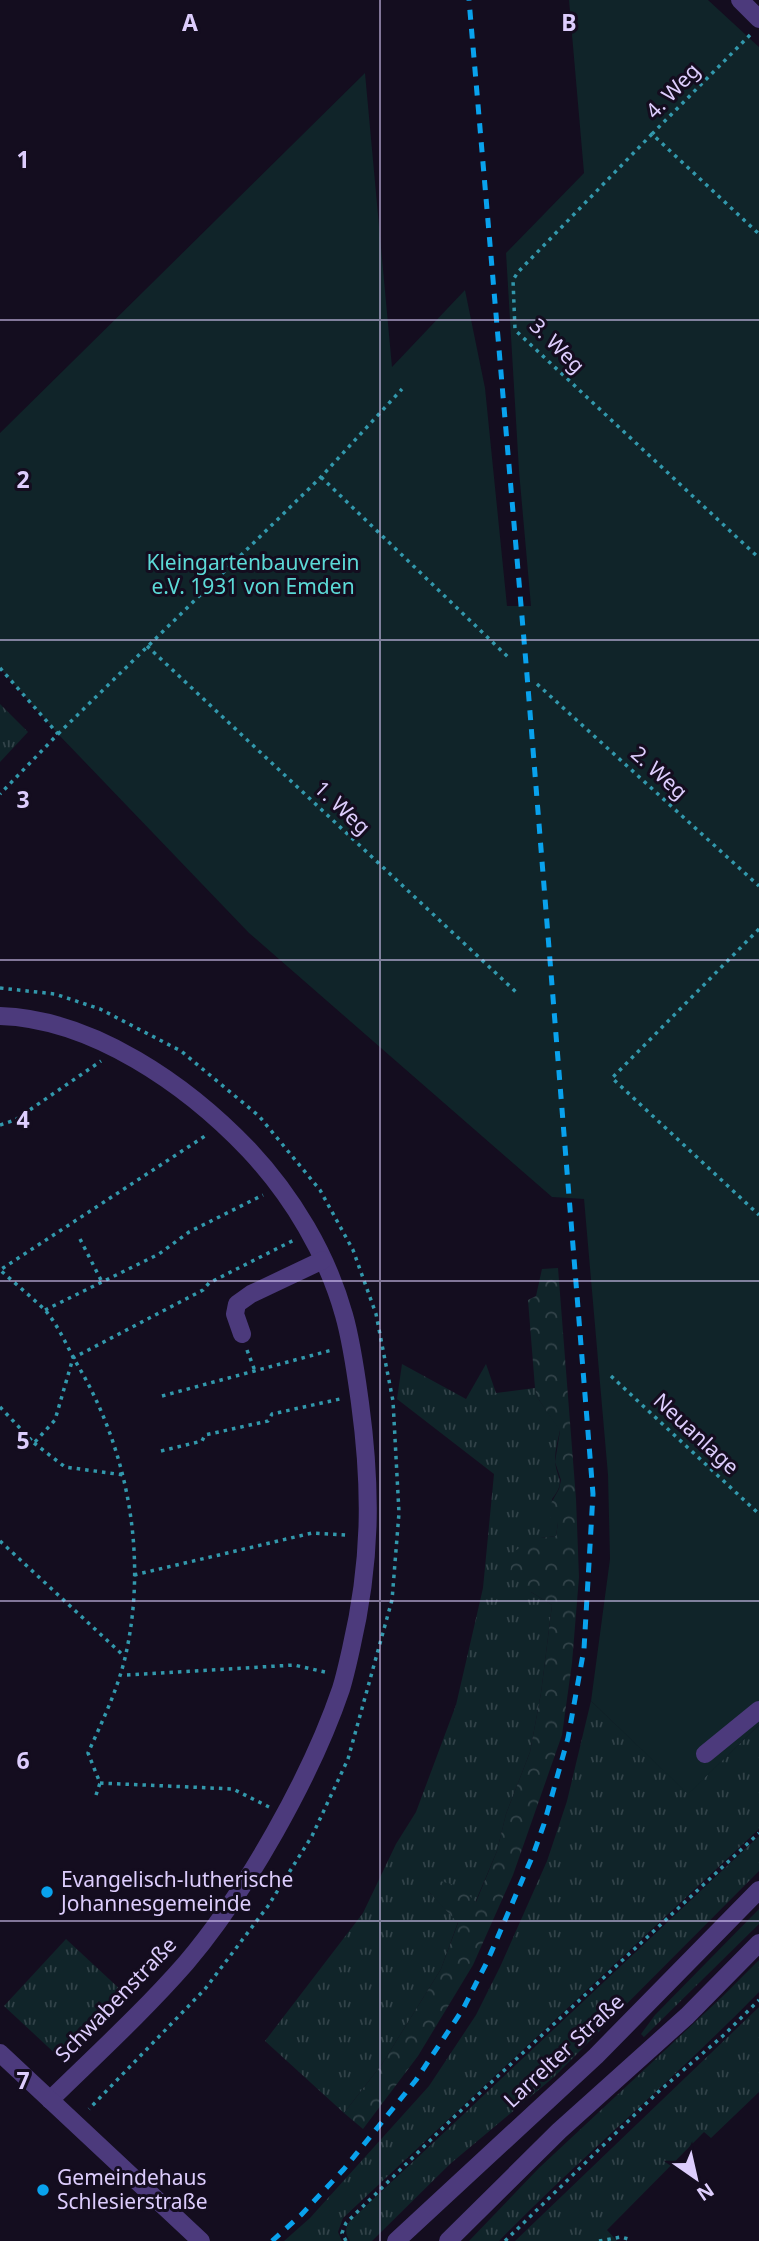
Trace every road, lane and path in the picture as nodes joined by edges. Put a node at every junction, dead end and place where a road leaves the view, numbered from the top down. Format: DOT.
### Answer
graph roads {
  1 [pos="740,0"];
  2 [pos="759,19"];
  3 [pos="749,35"];
  4 [pos="652,134"];
  5 [pos="759,234"];
  6 [pos="402,389"];
  7 [pos="321,477"];
  8 [pos="759,558"];
  9 [pos="147,646"];
  10 [pos="509,658"];
  11 [pos="0,668"];
  12 [pos="537,684"];
  13 [pos="58,734"];
  14 [pos="0,794"];
  15 [pos="759,886"];
  16 [pos="759,929"];
  17 [pos="0,988"];
  18 [pos="516,992"];
  19 [pos="0,1016"];
  20 [pos="113,1048"];
  21 [pos="223,1124"];
  22 [pos="0,1125"];
  23 [pos="280,1187"];
  24 [pos="759,1215"];
  25 [pos="309,1233"];
  26 [pos="79,1239"];
  27 [pos="323,1260"];
  28 [pos="102,1282"];
  29 [pos="45,1310"];
  30 [pos="242,1334"];
  31 [pos="351,1345"];
  32 [pos="73,1358"];
  33 [pos="611,1376"];
  34 [pos="359,1395"];
  35 [pos="162,1396"];
  36 [pos="0,1407"];
  37 [pos="34,1443"];
  38 [pos="161,1451"];
  39 [pos="124,1475"];
  40 [pos="759,1514"];
  41 [pos="368,1536"];
  42 [pos="0,1541"];
  43 [pos="134,1575"];
  44 [pos="125,1657"];
  45 [pos="127,1675"];
  46 [pos="344,1676"];
  47 [pos="759,1710"];
  48 [pos="705,1754"];
  49 [pos="100,1783"];
  50 [pos="96,1795"];
  51 [pos="285,1814"];
  52 [pos="759,1833"];
  53 [pos="759,1890"];
  54 [pos="759,1943"];
  55 [pos="759,2000"];
  56 [pos="1,2057"];
  57 [pos="50,2100"];
  58 [pos="75,2123"];
  59 [pos="632,2240"];
  60 [pos="201,2241"];
  61 [pos="346,2241"];
  62 [pos="396,2241"];
  63 [pos="448,2241"];
  64 [pos="505,2241"];
  65 [pos="599,2241"];
  1 -- 2 [label="street"];
  3 -- 4 [label="path, 4. Weg"];
  4 -- 5 [label="path, 4. Weg"];
  4 -- 8 [label="path, 3. Weg"];
  6 -- 7 [label="path"];
  7 -- 9 [label="path"];
  7 -- 10 [label="path"];
  9 -- 13 [label="path"];
  9 -- 18 [label="path, 1. Weg"];
  11 -- 13 [label="path"];
  12 -- 15 [label="path, 2. Weg"];
  13 -- 14 [label="path"];
  16 -- 24 [label="path"];
  17 -- 58 [label="path"];
  19 -- 20 [label="street, Schwabenstraße"];
  20 -- 21 [label="street, Schwabenstraße"];
  20 -- 22 [label="path"];
  21 -- 23 [label="street, Schwabenstraße"];
  21 -- 29 [label="path"];
  23 -- 25 [label="street, Schwabenstraße"];
  23 -- 28 [label="path"];
  25 -- 27 [label="street, Schwabenstraße"];
  25 -- 32 [label="path"];
  26 -- 28 [label="path"];
  27 -- 30 [label="street"];
  27 -- 31 [label="street, Schwabenstraße"];
  28 -- 29 [label="path"];
  29 -- 32 [label="path"];
  31 -- 34 [label="street, Schwabenstraße"];
  31 -- 35 [label="path"];
  32 -- 37 [label="path"];
  32 -- 39 [label="path"];
  33 -- 40 [label="path, Neuanlage"];
  34 -- 38 [label="path"];
  34 -- 41 [label="street, Schwabenstraße"];
  36 -- 37 [label="path"];
  37 -- 39 [label="path"];
  39 -- 43 [label="path"];
  41 -- 43 [label="path"];
  41 -- 46 [label="street, Schwabenstraße"];
  42 -- 44 [label="path"];
  43 -- 44 [label="path"];
  44 -- 49 [label="path"];
  45 -- 46 [label="path"];
  46 -- 51 [label="street, Schwabenstraße"];
  47 -- 48 [label="street"];
  49 -- 50 [label="path"];
  49 -- 51 [label="path"];
  51 -- 57 [label="street, Schwabenstraße"];
  52 -- 61 [label="path"];
  53 -- 62 [label="street, Larrelter Straße"];
  54 -- 63 [label="street"];
  55 -- 64 [label="path"];
  56 -- 57 [label="street"];
  57 -- 58 [label="street"];
  58 -- 60 [label="street"];
  59 -- 65 [label="path"];
}
